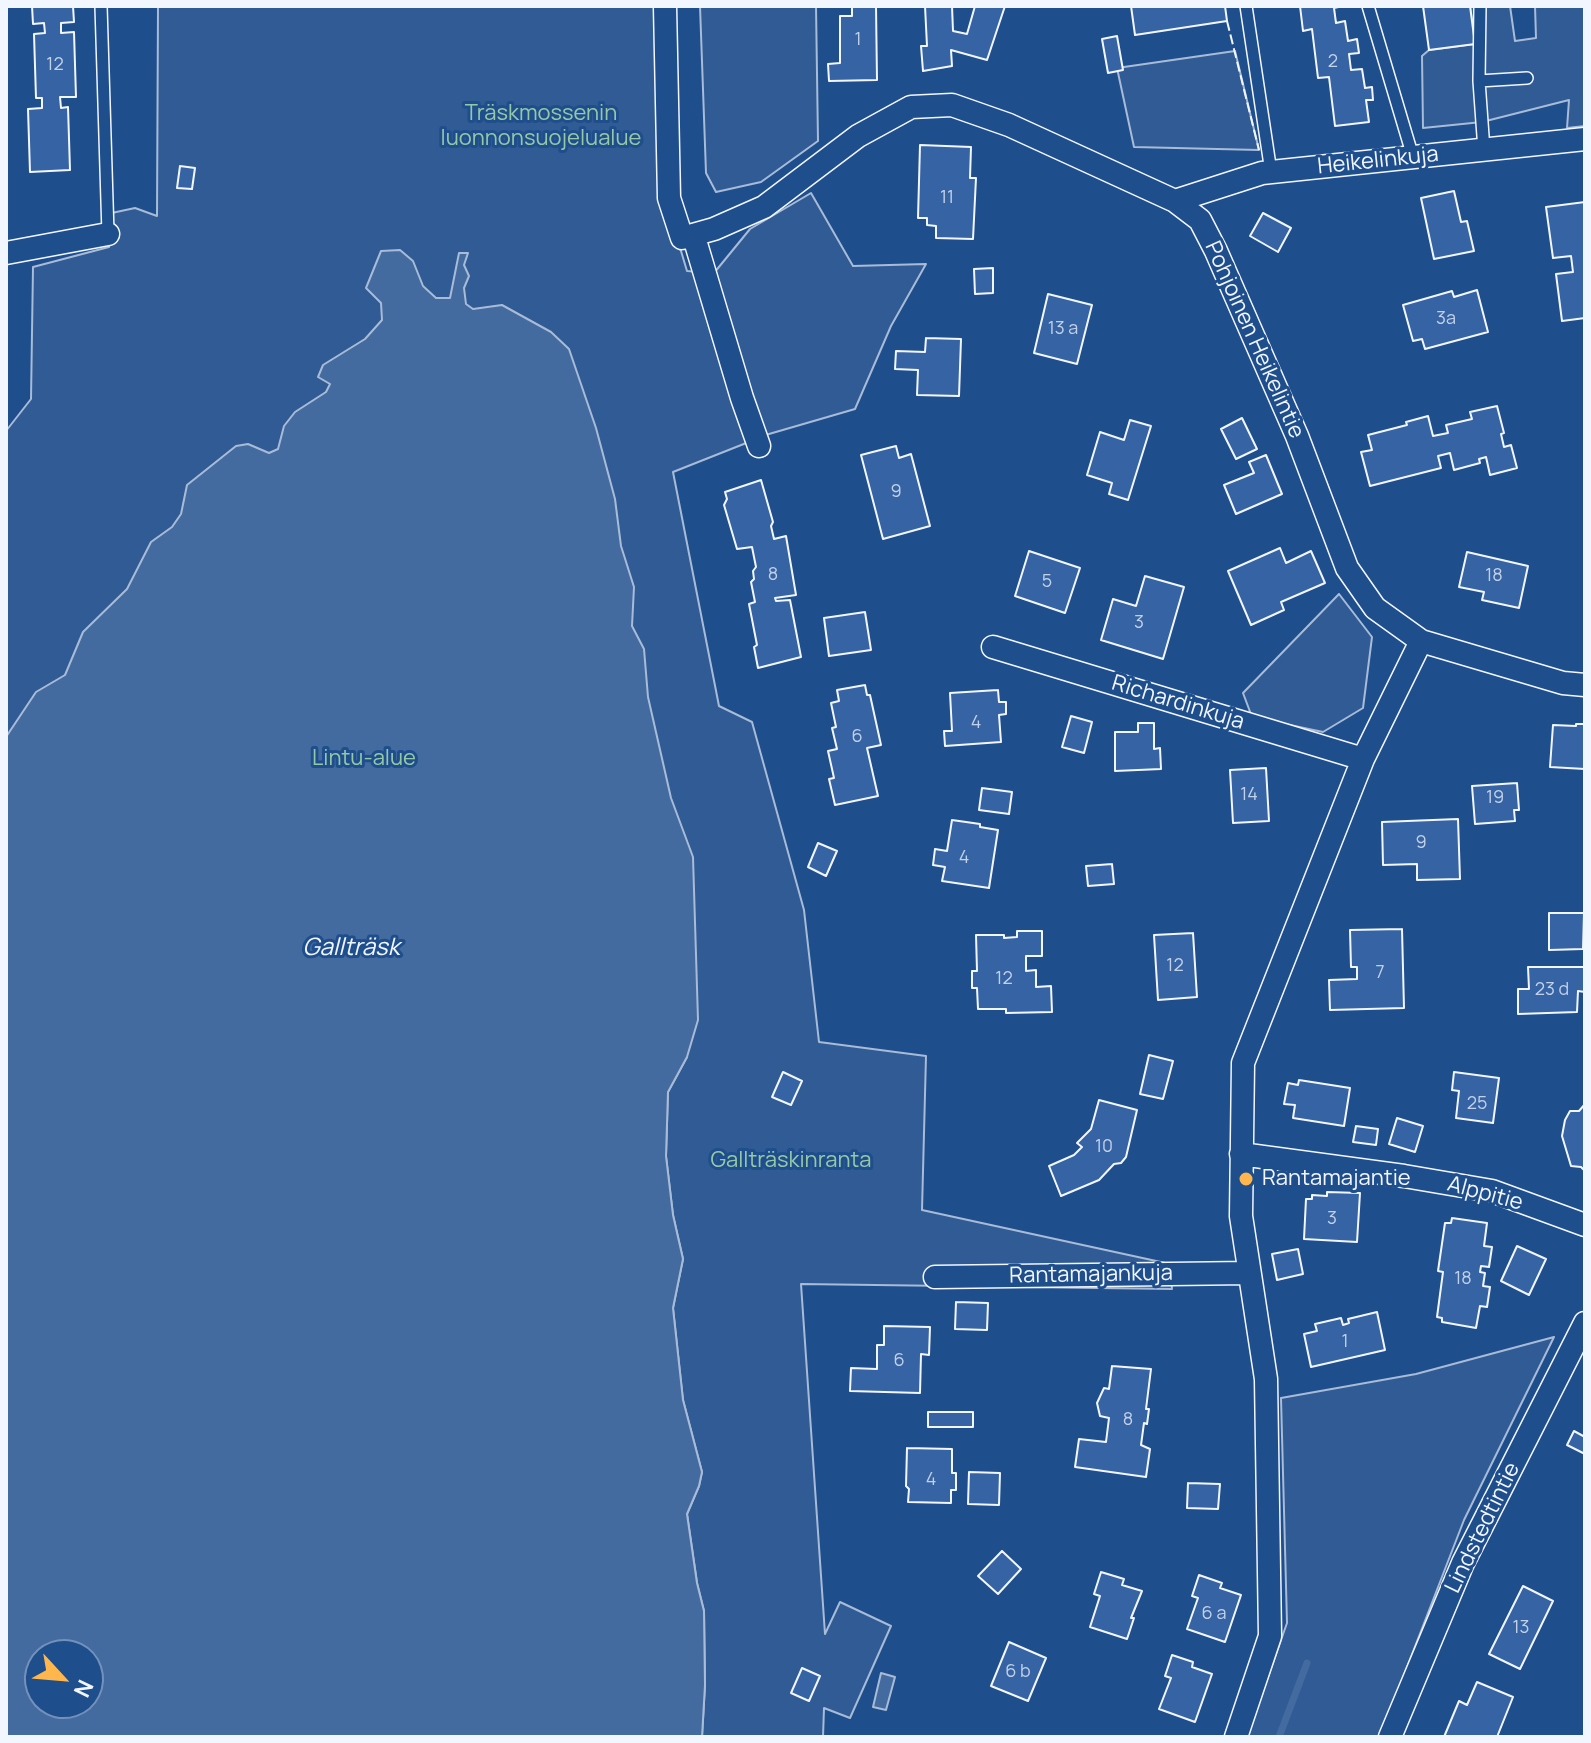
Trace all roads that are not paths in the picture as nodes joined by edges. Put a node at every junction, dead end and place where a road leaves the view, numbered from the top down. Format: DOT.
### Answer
graph roads {
  1 [pos="101,6"];
  2 [pos="665,6"];
  3 [pos="1246,6"];
  4 [pos="1368,6"];
  5 [pos="1480,6"];
  6 [pos="1527,78"];
  7 [pos="1479,81"];
  8 [pos="1585,139"];
  9 [pos="1484,150"];
  10 [pos="1413,157"];
  11 [pos="1271,172"];
  12 [pos="1175,201"];
  13 [pos="108,234"];
  14 [pos="688,237"];
  15 [pos="6,253"];
  16 [pos="759,446"];
  17 [pos="1421,641"];
  18 [pos="993,647"];
  19 [pos="1585,685"];
  20 [pos="1363,759"];
  21 [pos="1241,1154"];
  22 [pos="1585,1225"];
  23 [pos="1248,1273"];
  24 [pos="935,1277"];
  25 [pos="1585,1323"];
  26 [pos="1236,1737"];
  27 [pos="1390,1737"];
  1 -- 13 [label="lane"];
  2 -- 14 [label="street"];
  3 -- 11 [label="lane"];
  4 -- 10 [label="lane"];
  5 -- 7 [label="lane"];
  6 -- 7 [label="lane"];
  7 -- 9 [label="lane"];
  8 -- 9 [label="street, Heikelinkuja"];
  9 -- 10 [label="street, Heikelinkuja"];
  10 -- 11 [label="street, Heikelinkuja"];
  11 -- 12 [label="street, Heikelinkuja"];
  12 -- 14 [label="street, Pohjoinen Heikelintie"];
  12 -- 17 [label="street, Pohjoinen Heikelintie"];
  13 -- 15 [label="street"];
  14 -- 16 [label="street"];
  17 -- 19 [label="street, Pohjoinen Heikelintie"];
  17 -- 20 [label="street"];
  18 -- 20 [label="street, Richardinkuja"];
  20 -- 21 [label="street"];
  21 -- 22 [label="street, Alppitie"];
  21 -- 23 [label="street"];
  23 -- 24 [label="street, Rantamajankuja"];
  23 -- 26 [label="street"];
  25 -- 27 [label="street, Lindstedtintie"];
}
